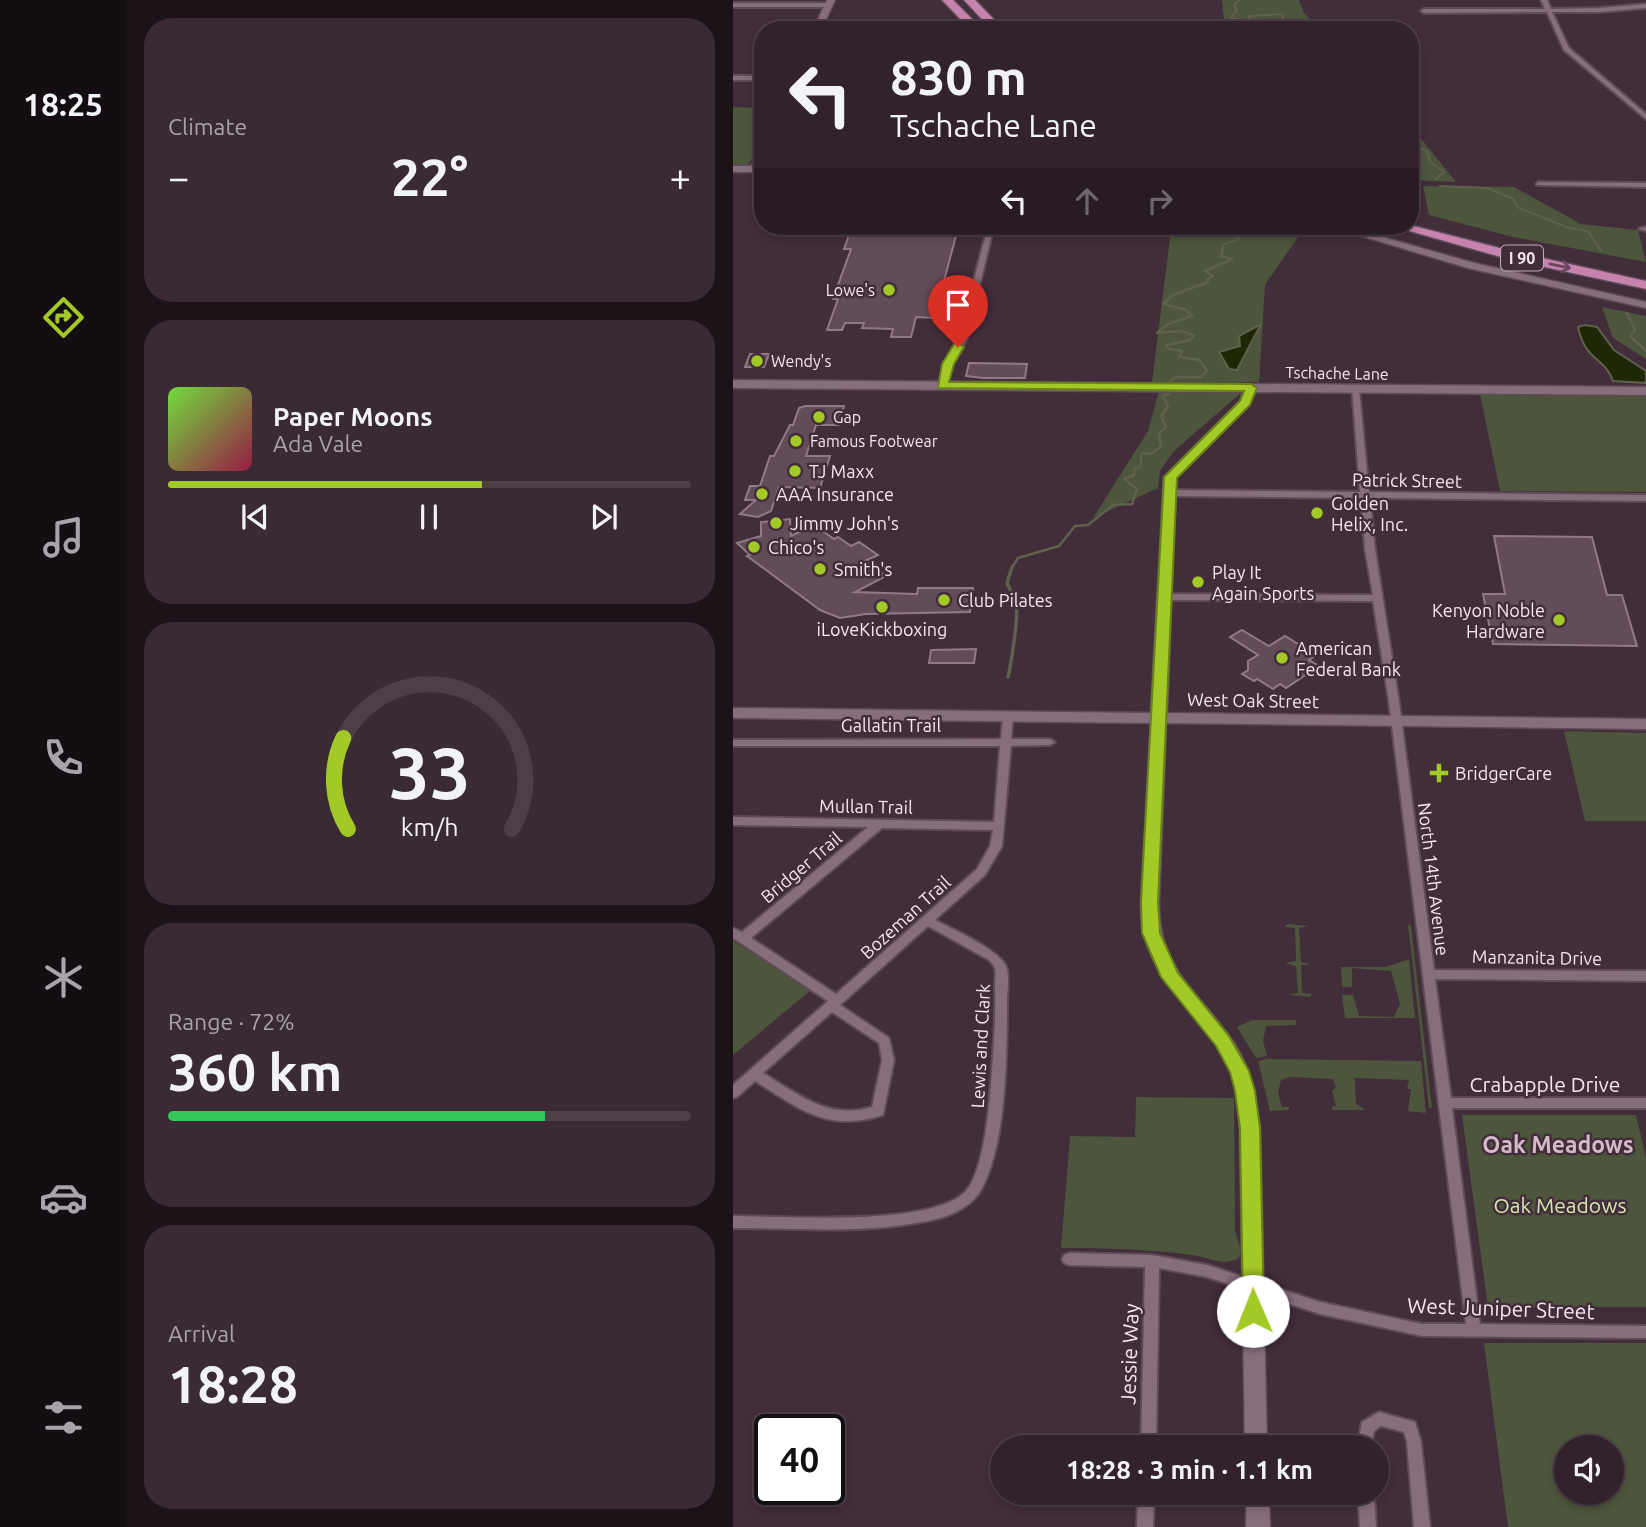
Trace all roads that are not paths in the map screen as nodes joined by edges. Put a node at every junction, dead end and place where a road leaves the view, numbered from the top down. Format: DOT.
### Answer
graph roads {
  1 [pos="947,0"];
  2 [pos="969,0"];
  3 [pos="1544,0"];
  4 [pos="829,3"];
  5 [pos="733,5"];
  6 [pos="1646,6"];
  7 [pos="1548,10"];
  8 [pos="1424,11"];
  9 [pos="822,21"];
  10 [pos="969,21"];
  11 [pos="991,21"];
  12 [pos="733,78"];
  13 [pos="754,78"];
  14 [pos="1646,117"];
  15 [pos="733,169"];
  16 [pos="754,169"];
  17 [pos="1539,184"];
  18 [pos="1646,185"];
  19 [pos="1419,219"];
  20 [pos="1419,231"];
  21 [pos="989,235"];
  22 [pos="1364,235"];
  23 [pos="1646,271"];
  24 [pos="1646,285"];
  25 [pos="1646,305"];
  26 [pos="733,384"];
  27 [pos="942,386"];
  28 [pos="1251,388"];
  29 [pos="1355,389"];
  30 [pos="1646,391"];
  31 [pos="1168,493"];
  32 [pos="1365,495"];
  33 [pos="1646,498"];
  34 [pos="1164,597"];
  35 [pos="1376,598"];
  36 [pos="733,713"];
  37 [pos="1008,717"];
  38 [pos="1159,718"];
  39 [pos="1396,721"];
  40 [pos="1646,724"];
  41 [pos="1004,742"];
  42 [pos="1050,742"];
  43 [pos="733,743"];
  44 [pos="733,821"];
  45 [pos="880,823"];
  46 [pos="999,826"];
  47 [pos="928,921"];
  48 [pos="738,935"];
  49 [pos="1429,974"];
  50 [pos="1646,976"];
  51 [pos="835,1003"];
  52 [pos="754,1074"];
  53 [pos="733,1093"];
  54 [pos="1445,1103"];
  55 [pos="1646,1103"];
  56 [pos="733,1222"];
  57 [pos="1069,1259"];
  58 [pos="1152,1261"];
  59 [pos="1253,1284"];
  60 [pos="1474,1331"];
  61 [pos="1646,1332"];
  62 [pos="1148,1435"];
  63 [pos="1256,1435"];
  64 [pos="1363,1435"];
  65 [pos="1146,1505"];
  66 [pos="1257,1505"];
  67 [pos="1367,1505"];
  68 [pos="1145,1527"];
  69 [pos="1258,1527"];
  70 [pos="1368,1527"];
  71 [pos="1422,1527"];
  1 -- 10 [label="highway"];
  2 -- 11 [label="highway"];
  3 -- 7 [label="street"];
  4 -- 5 [label="street"];
  4 -- 9 [label="street"];
  6 -- 7 [label="street"];
  7 -- 8 [label="street"];
  7 -- 14 [label="street"];
  12 -- 13 [label="street"];
  15 -- 16 [label="street"];
  17 -- 18 [label="street"];
  19 -- 23 [label="highway, I 90"];
  20 -- 24 [label="highway, I 90, one-way"];
  21 -- 27 [label="street"];
  22 -- 25 [label="street"];
  26 -- 27 [label="street, Tschache Lane"];
  27 -- 28 [label="street, Tschache Lane"];
  28 -- 29 [label="street, Tschache Lane"];
  28 -- 31 [label="street"];
  29 -- 30 [label="street, Tschache Lane"];
  29 -- 32 [label="street, North 14th Avenue"];
  31 -- 32 [label="street, Patrick Street"];
  31 -- 34 [label="street"];
  32 -- 33 [label="street, Patrick Street"];
  32 -- 35 [label="street, North 14th Avenue"];
  34 -- 35 [label="street"];
  34 -- 38 [label="street"];
  35 -- 39 [label="street, North 14th Avenue"];
  36 -- 37 [label="street, West Oak Street"];
  37 -- 38 [label="street, West Oak Street"];
  37 -- 41 [label="street, Bozeman Trail"];
  38 -- 39 [label="street, West Oak Street"];
  38 -- 59 [label="street"];
  39 -- 40 [label="street, West Oak Street"];
  39 -- 49 [label="street, North 14th Avenue"];
  41 -- 42 [label="street, Gallatin Trail"];
  41 -- 43 [label="street, Gallatin Trail"];
  41 -- 46 [label="street, Bozeman Trail"];
  44 -- 45 [label="street, Mullan Trail"];
  45 -- 46 [label="street, Mullan Trail"];
  45 -- 48 [label="street, Bridger Trail"];
  46 -- 47 [label="street, Bozeman Trail"];
  47 -- 51 [label="street, Bozeman Trail"];
  47 -- 56 [label="street, Lewis and Clark"];
  48 -- 51 [label="street"];
  49 -- 50 [label="street, Manzanita Drive"];
  49 -- 54 [label="street, North 14th Avenue"];
  51 -- 52 [label="street, Bozeman Trail"];
  51 -- 52 [label="street"];
  52 -- 53 [label="street, Bozeman Trail"];
  54 -- 55 [label="street, Crabapple Drive"];
  54 -- 60 [label="street, North 14th Avenue"];
  57 -- 58 [label="street, West Juniper Street"];
  58 -- 59 [label="street, West Juniper Street"];
  58 -- 62 [label="street, Jessie Way"];
  59 -- 60 [label="street, West Juniper Street"];
  59 -- 63 [label="street"];
  60 -- 61 [label="street, West Juniper Street"];
  64 -- 71 [label="street"];
  65 -- 68 [label="street"];
  66 -- 69 [label="street"];
  67 -- 70 [label="street"];
}
